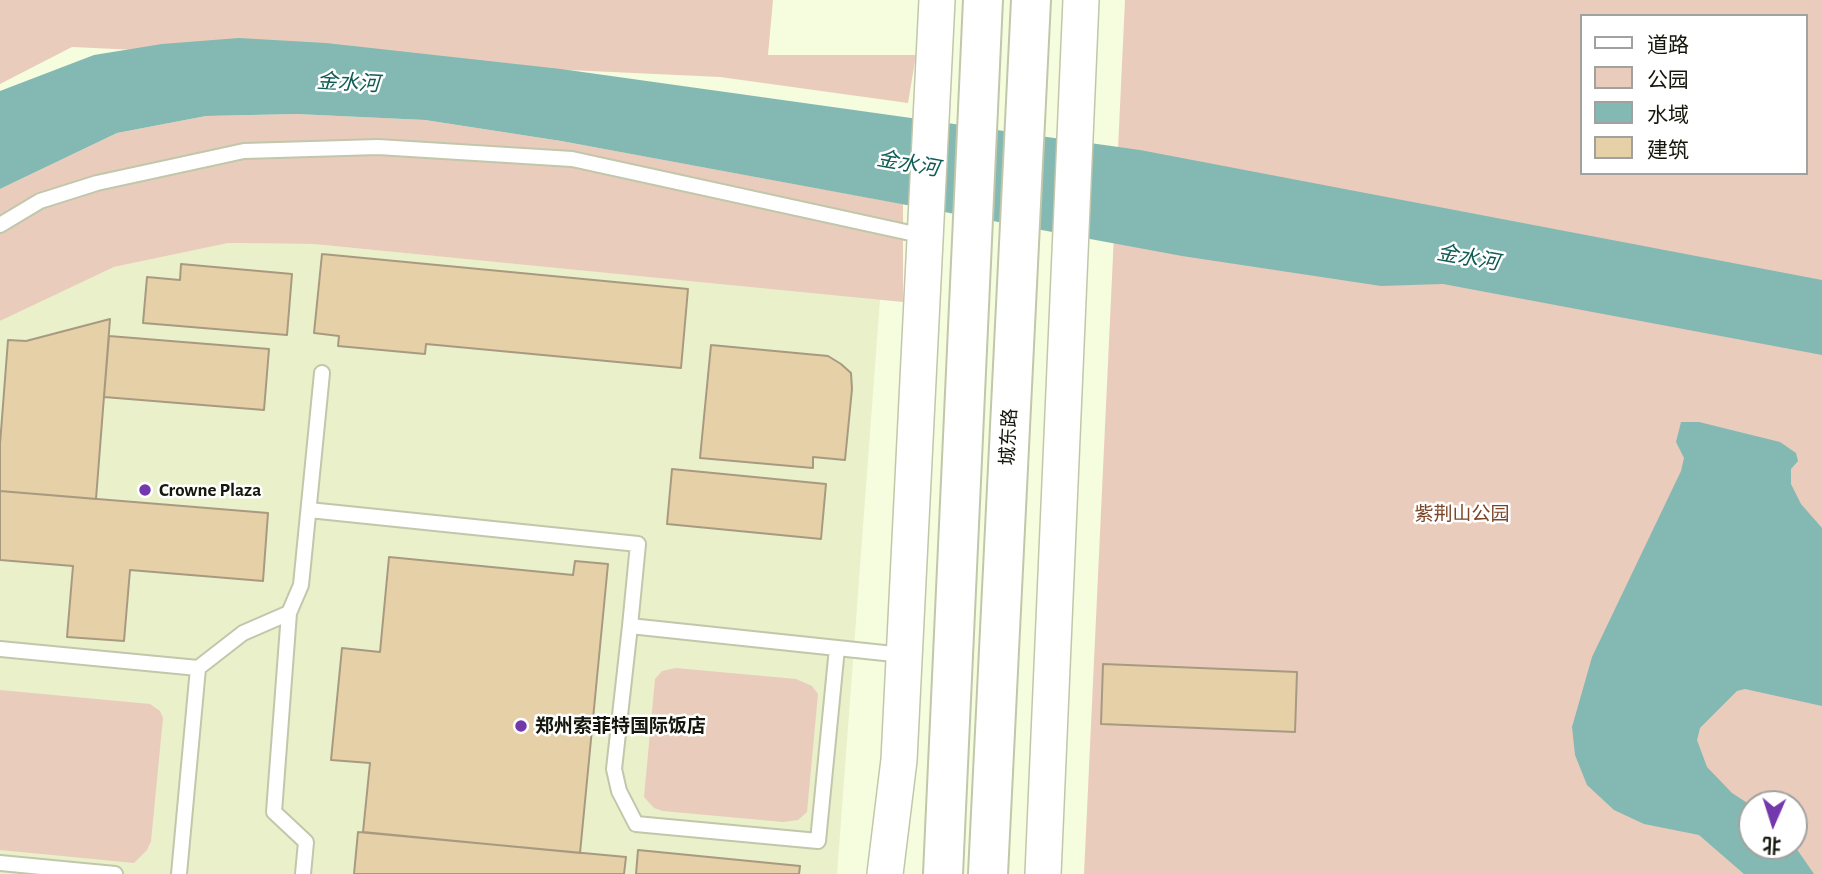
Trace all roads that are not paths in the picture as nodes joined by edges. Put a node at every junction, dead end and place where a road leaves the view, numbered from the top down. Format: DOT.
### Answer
graph roads {
  1 [pos="937,0"];
  2 [pos="983,0"];
  3 [pos="1031,0"];
  4 [pos="1081,0"];
  5 [pos="0,225"];
  6 [pos="925,237"];
  7 [pos="322,373"];
  8 [pos="309,510"];
  9 [pos="289,613"];
  10 [pos="630,626"];
  11 [pos="837,648"];
  12 [pos="0,649"];
  13 [pos="904,655"];
  14 [pos="198,668"];
  15 [pos="0,863"];
  16 [pos="115,874"];
  17 [pos="179,874"];
  18 [pos="303,874"];
  19 [pos="885,874"];
  20 [pos="943,874"];
  21 [pos="988,874"];
  22 [pos="1042,874"];
  1 -- 6 [label="street"];
  2 -- 20 [label="main road"];
  3 -- 21 [label="main road, 城东路"];
  4 -- 22 [label="street"];
  5 -- 6 [label="lane"];
  6 -- 13 [label="street"];
  7 -- 8 [label="lane"];
  8 -- 9 [label="lane"];
  8 -- 10 [label="lane"];
  9 -- 14 [label="lane"];
  9 -- 18 [label="lane"];
  10 -- 11 [label="lane"];
  10 -- 11 [label="lane"];
  11 -- 13 [label="lane"];
  12 -- 14 [label="lane"];
  13 -- 19 [label="street"];
  14 -- 17 [label="lane"];
  15 -- 16 [label="lane"];
}
